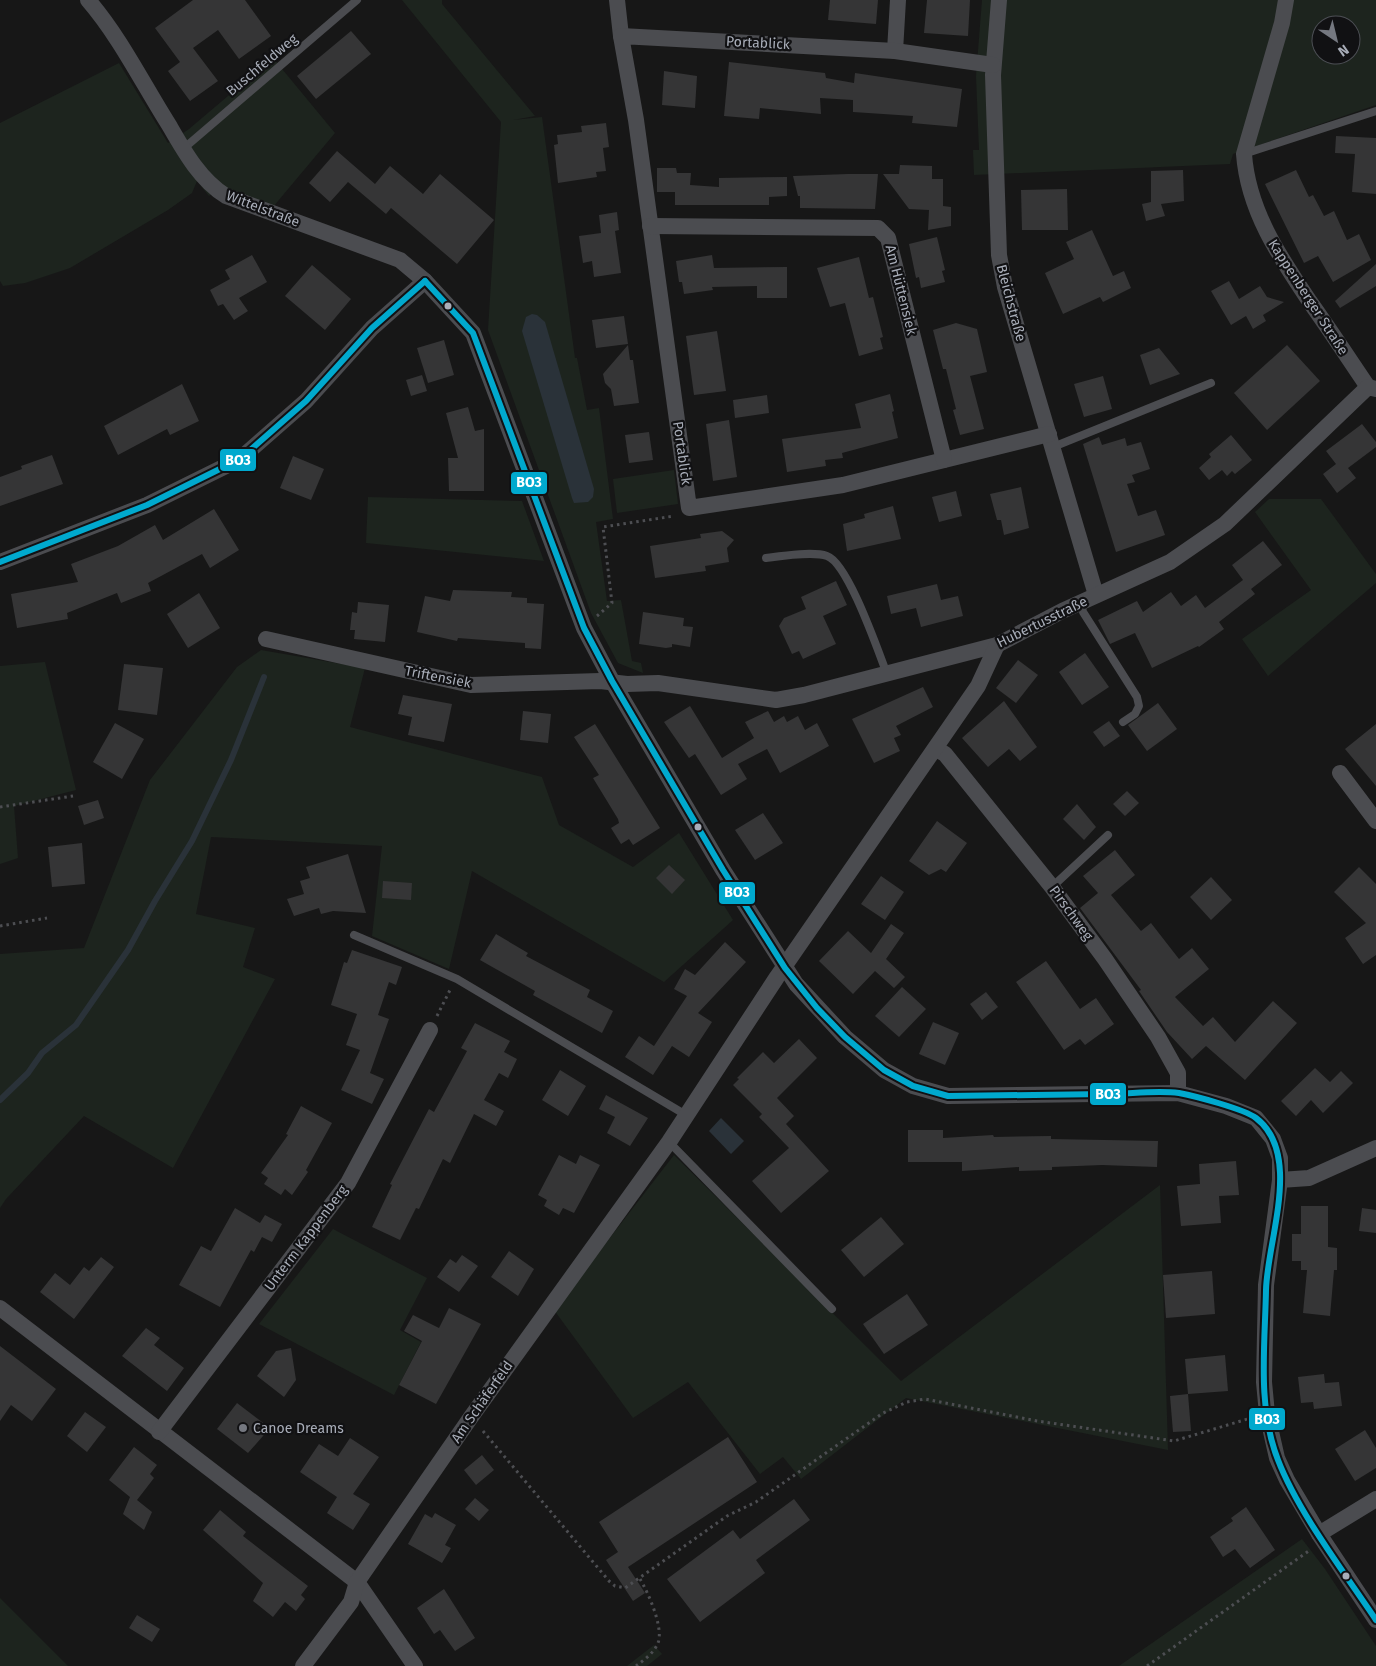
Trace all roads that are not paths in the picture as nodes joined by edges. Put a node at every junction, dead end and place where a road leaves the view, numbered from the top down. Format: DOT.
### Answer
graph roads {
  1 [pos="88,0"];
  2 [pos="357,0"];
  3 [pos="616,0"];
  4 [pos="898,0"];
  5 [pos="999,0"];
  6 [pos="1286,0"];
  7 [pos="621,36"];
  8 [pos="896,51"];
  9 [pos="993,65"];
  10 [pos="1376,111"];
  11 [pos="183,149"];
  12 [pos="1244,154"];
  13 [pos="650,226"];
  14 [pos="425,281"];
  15 [pos="1211,383"];
  16 [pos="1372,388"];
  17 [pos="1051,440"];
  18 [pos="944,460"];
  19 [pos="766,558"];
  20 [pos="0,562"];
  21 [pos="1096,596"];
  22 [pos="1081,602"];
  23 [pos="266,640"];
  24 [pos="997,645"];
  25 [pos="887,674"];
  26 [pos="612,682"];
  27 [pos="1123,722"];
  28 [pos="936,749"];
  29 [pos="1340,773"];
  30 [pos="1376,822"];
  31 [pos="1108,835"];
  32 [pos="1052,887"];
  33 [pos="354,934"];
  34 [pos="785,968"];
  35 [pos="430,1030"];
  36 [pos="1178,1093"];
  37 [pos="686,1115"];
  38 [pos="669,1142"];
  39 [pos="1376,1148"];
  40 [pos="1280,1180"];
  41 [pos="0,1308"];
  42 [pos="832,1310"];
  43 [pos="159,1432"];
  44 [pos="1376,1499"];
  45 [pos="1319,1534"];
  46 [pos="357,1582"];
  47 [pos="1376,1620"];
  48 [pos="303,1666"];
  49 [pos="415,1666"];
  1 -- 11 [label="street, Wittelstraße"];
  2 -- 11 [label="lane, Buschfeldweg"];
  3 -- 7 [label="street, Portablick"];
  4 -- 8 [label="street"];
  5 -- 9 [label="street, Bleichstraße"];
  6 -- 12 [label="street, Kappenberger Straße"];
  7 -- 8 [label="street, Portablick"];
  7 -- 13 [label="street, Portablick"];
  8 -- 9 [label="street, Portablick"];
  9 -- 17 [label="street, Bleichstraße"];
  10 -- 12 [label="lane"];
  11 -- 14 [label="street, Wittelstraße"];
  12 -- 16 [label="street, Kappenberger Straße"];
  13 -- 18 [label="street, Am Hüttensiek"];
  13 -- 18 [label="street, Portablick"];
  14 -- 20 [label="street"];
  14 -- 26 [label="street, Wittelstraße"];
  15 -- 17 [label="lane"];
  16 -- 21 [label="street, Hubertusstraße"];
  17 -- 18 [label="street"];
  17 -- 21 [label="street, Bleichstraße"];
  19 -- 25 [label="lane"];
  21 -- 22 [label="street, Hubertusstraße"];
  22 -- 24 [label="street, Hubertusstraße"];
  22 -- 27 [label="lane"];
  23 -- 26 [label="street, Triftensiek"];
  24 -- 25 [label="street, Hubertusstraße"];
  24 -- 28 [label="street, Am Schäferfeld"];
  25 -- 26 [label="street, Hubertusstraße"];
  26 -- 34 [label="street"];
  28 -- 32 [label="street, Pirschweg"];
  28 -- 34 [label="street, Am Schäferfeld"];
  29 -- 30 [label="street"];
  31 -- 32 [label="lane"];
  32 -- 36 [label="street, Pirschweg"];
  33 -- 37 [label="lane"];
  34 -- 36 [label="street"];
  34 -- 37 [label="street, Am Schäferfeld"];
  35 -- 43 [label="street, Unterm Kappenberg"];
  36 -- 40 [label="street"];
  37 -- 38 [label="street, Am Schäferfeld"];
  38 -- 42 [label="lane"];
  38 -- 46 [label="street, Am Schäferfeld"];
  39 -- 40 [label="street"];
  40 -- 45 [label="street"];
  41 -- 43 [label="street"];
  43 -- 46 [label="street"];
  44 -- 45 [label="street"];
  45 -- 47 [label="street"];
  46 -- 48 [label="street, Am Schäferfeld"];
  46 -- 49 [label="street"];
}
